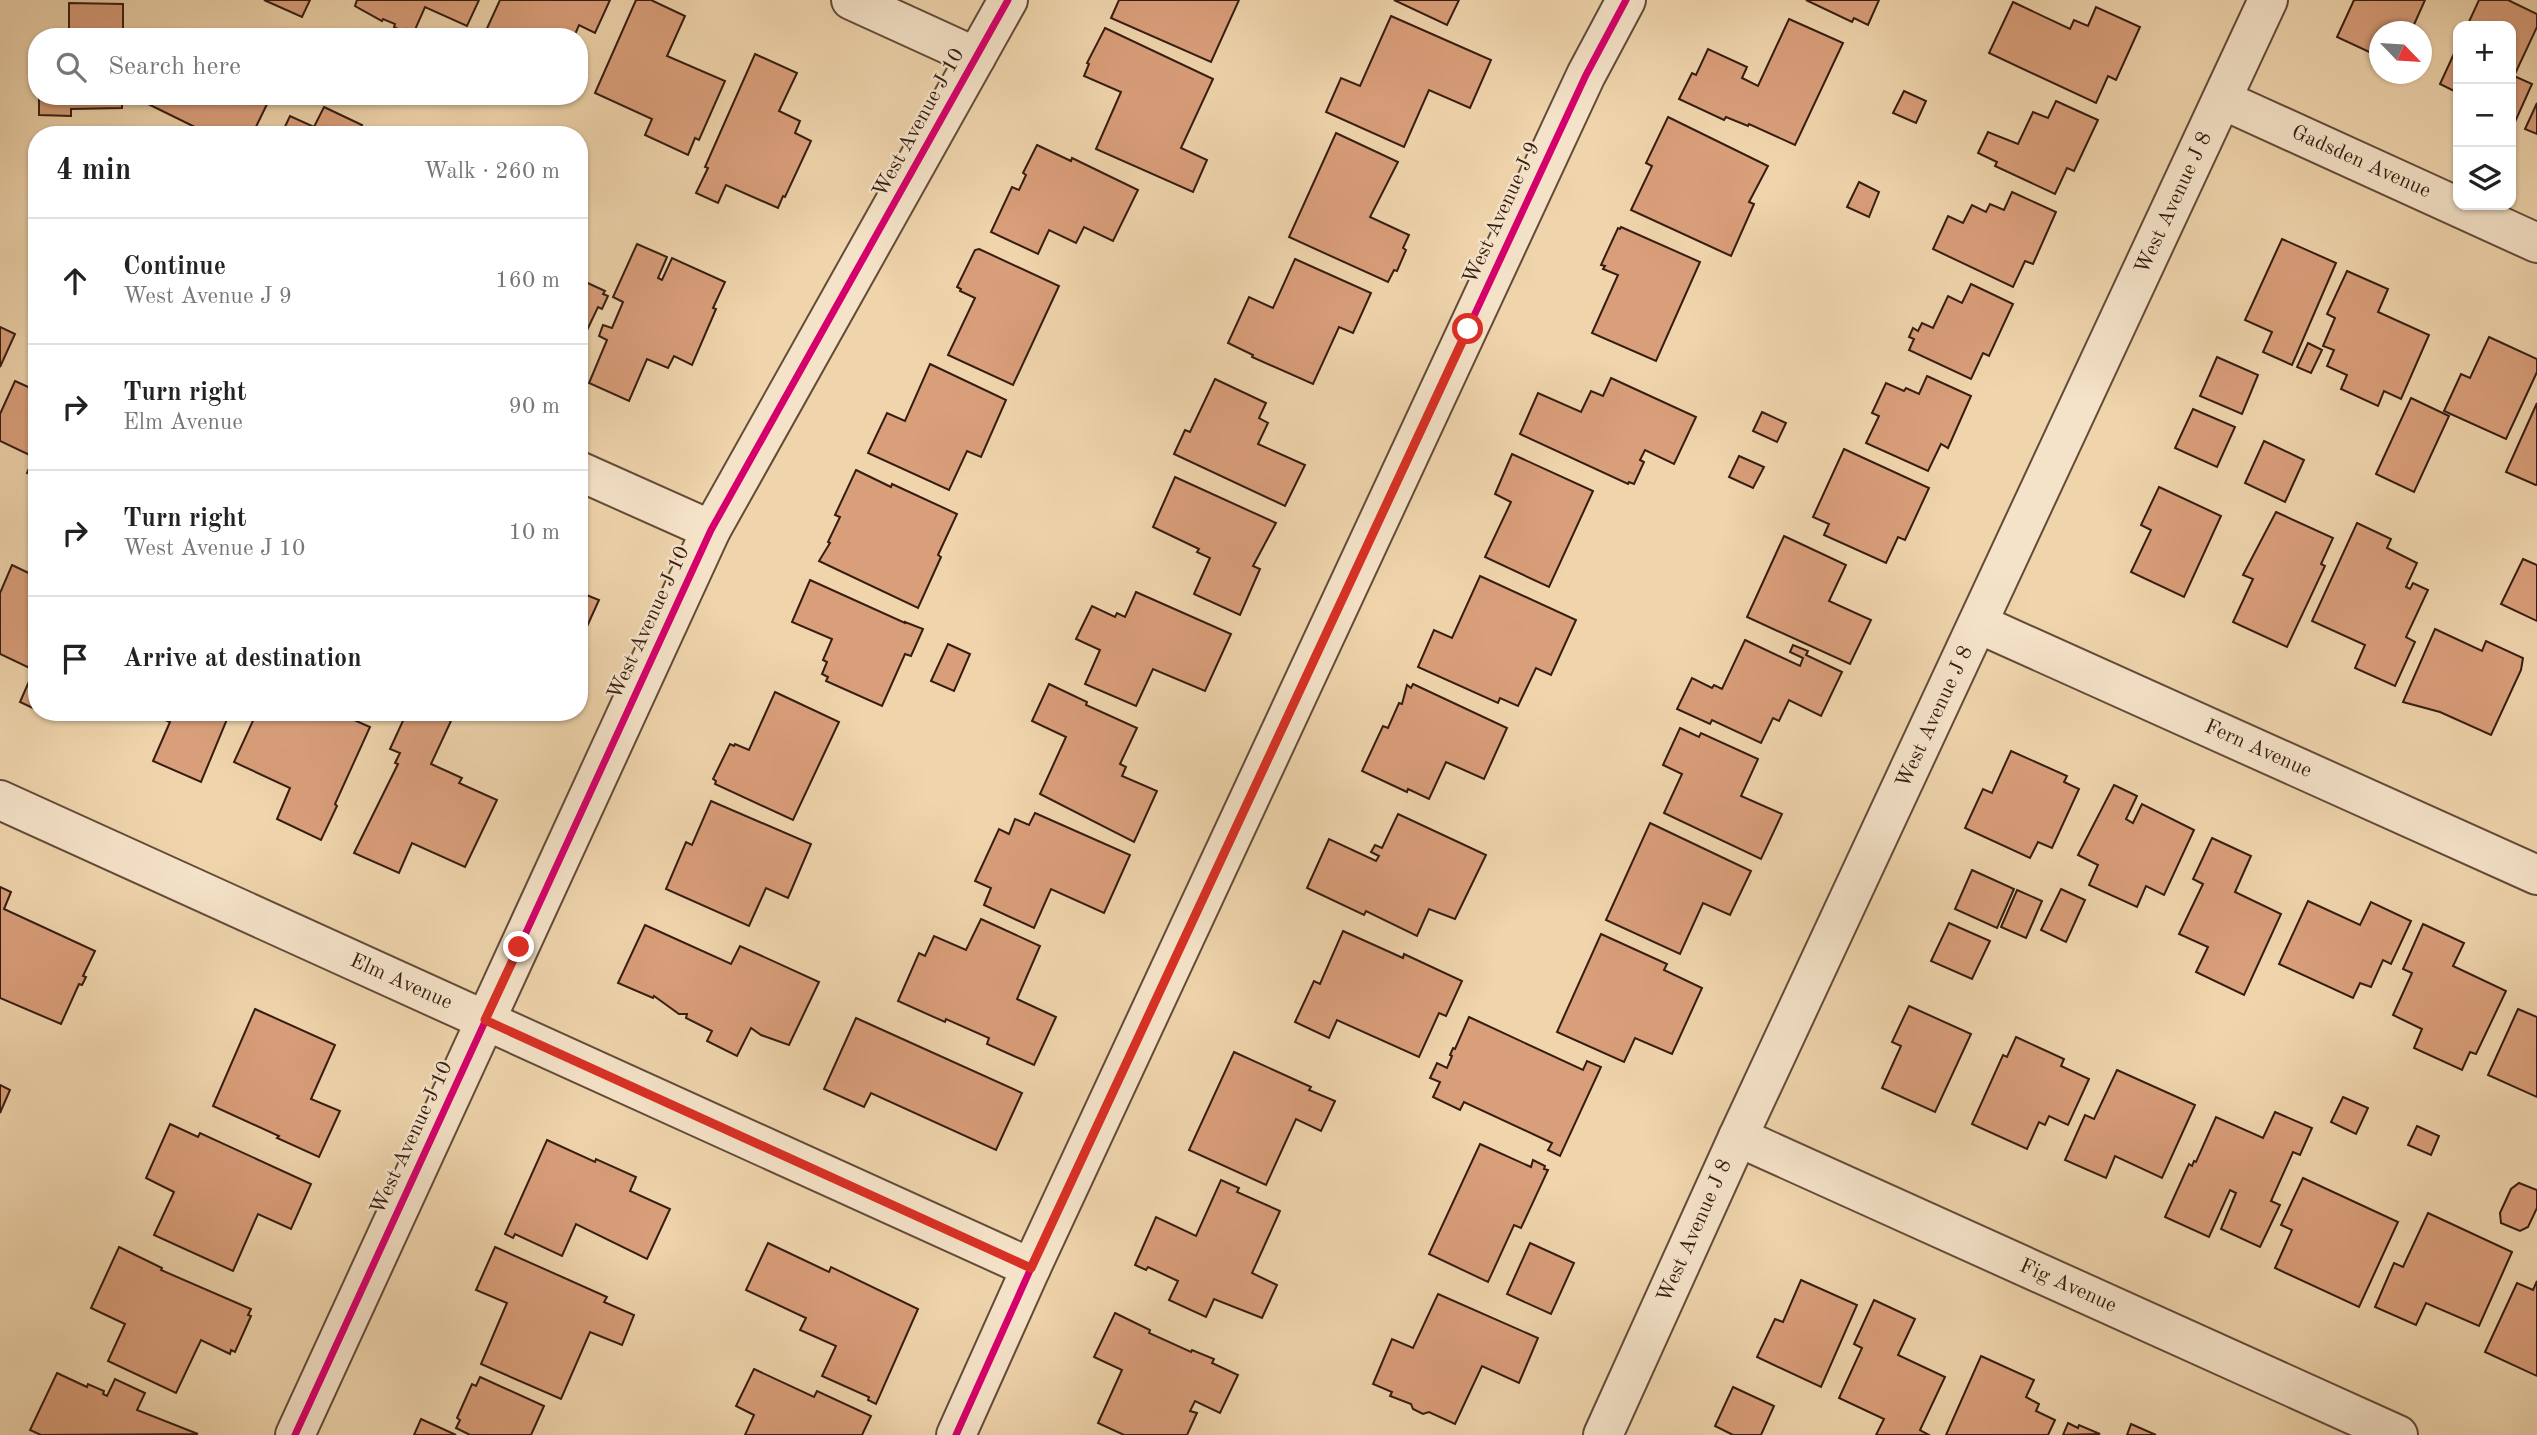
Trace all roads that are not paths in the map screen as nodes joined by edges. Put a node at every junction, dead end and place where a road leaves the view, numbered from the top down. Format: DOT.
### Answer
graph roads {
  1 [pos="851,0"];
  2 [pos="1008,0"];
  3 [pos="1626,0"];
  4 [pos="2268,0"];
  5 [pos="976,57"];
  6 [pos="2222,100"];
  7 [pos="2537,243"];
  8 [pos="588,475"];
  9 [pos="710,530"];
  10 [pos="1979,624"];
  11 [pos="0,800"];
  12 [pos="2537,875"];
  13 [pos="485,1020"];
  14 [pos="1738,1137"];
  15 [pos="1031,1268"];
  16 [pos="295,1435"];
  17 [pos="956,1435"];
  18 [pos="1603,1435"];
  19 [pos="2398,1435"];
  1 -- 5 [label="street"];
  2 -- 5 [label="street, West Avenue J 10"];
  3 -- 15 [label="street, West Avenue J 9"];
  4 -- 6 [label="street, West Avenue J 8"];
  5 -- 9 [label="street, West Avenue J 10"];
  6 -- 7 [label="street, Gadsden Avenue"];
  6 -- 10 [label="street, West Avenue J 8"];
  8 -- 9 [label="street"];
  9 -- 13 [label="street, West Avenue J 10"];
  10 -- 12 [label="street, Fern Avenue"];
  10 -- 14 [label="street, West Avenue J 8"];
  11 -- 13 [label="street, Elm Avenue"];
  13 -- 15 [label="street, Elm Avenue"];
  13 -- 16 [label="street, West Avenue J 10"];
  14 -- 18 [label="street, West Avenue J 8"];
  14 -- 19 [label="street, Fig Avenue"];
  15 -- 17 [label="street, West Avenue J 9"];
}
